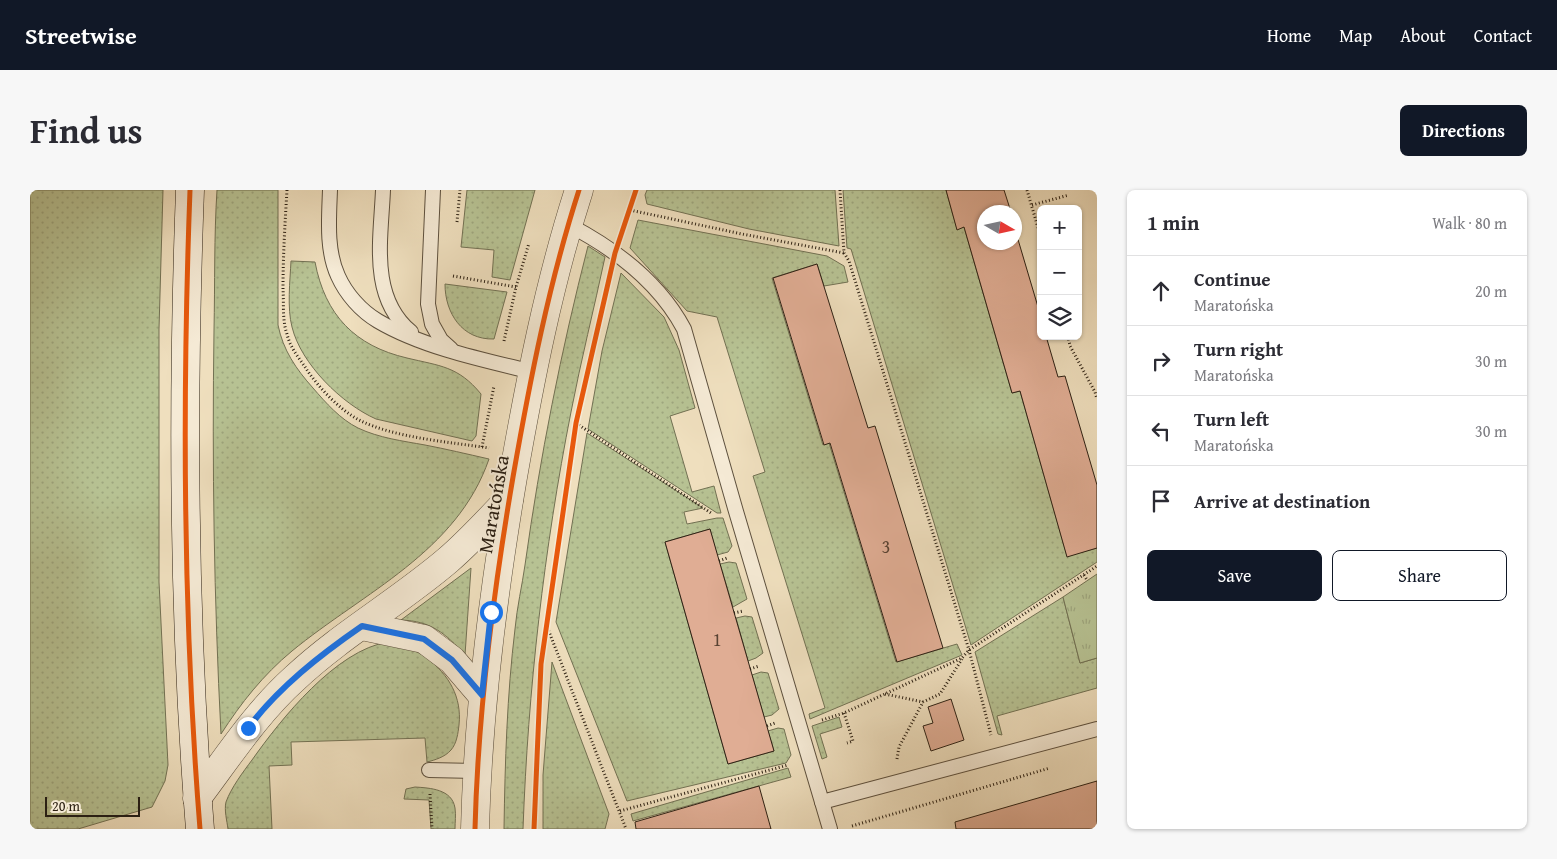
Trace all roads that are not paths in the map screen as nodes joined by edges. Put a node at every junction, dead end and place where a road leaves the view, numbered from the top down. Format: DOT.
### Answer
graph roads {
  1 [pos="190,190"];
  2 [pos="330,190"];
  3 [pos="383,190"];
  4 [pos="433,190"];
  5 [pos="579,190"];
  6 [pos="569,225"];
  7 [pos="418,339"];
  8 [pos="452,350"];
  9 [pos="533,372"];
  10 [pos="509,499"];
  11 [pos="362,626"];
  12 [pos="482,695"];
  13 [pos="1097,729"];
  14 [pos="429,770"];
  15 [pos="476,771"];
  16 [pos="197,798"];
  17 [pos="822,802"];
  18 [pos="194,828"];
  19 [pos="475,829"];
  20 [pos="830,829"];
  1 -- 16 [label="street"];
  2 -- 7 [label="lane"];
  3 -- 7 [label="lane"];
  4 -- 8 [label="lane"];
  5 -- 6 [label="street, Maratońska"];
  6 -- 9 [label="street, Maratońska"];
  6 -- 17 [label="lane"];
  7 -- 8 [label="lane"];
  8 -- 9 [label="lane"];
  9 -- 10 [label="street, Maratońska"];
  10 -- 11 [label="street, Maratońska"];
  10 -- 12 [label="street, Maratońska"];
  11 -- 12 [label="street"];
  11 -- 16 [label="street, Maratońska"];
  12 -- 15 [label="street, Maratońska"];
  13 -- 17 [label="lane"];
  14 -- 15 [label="lane"];
  15 -- 19 [label="street, Maratońska"];
  16 -- 18 [label="street"];
  17 -- 20 [label="lane"];
}
